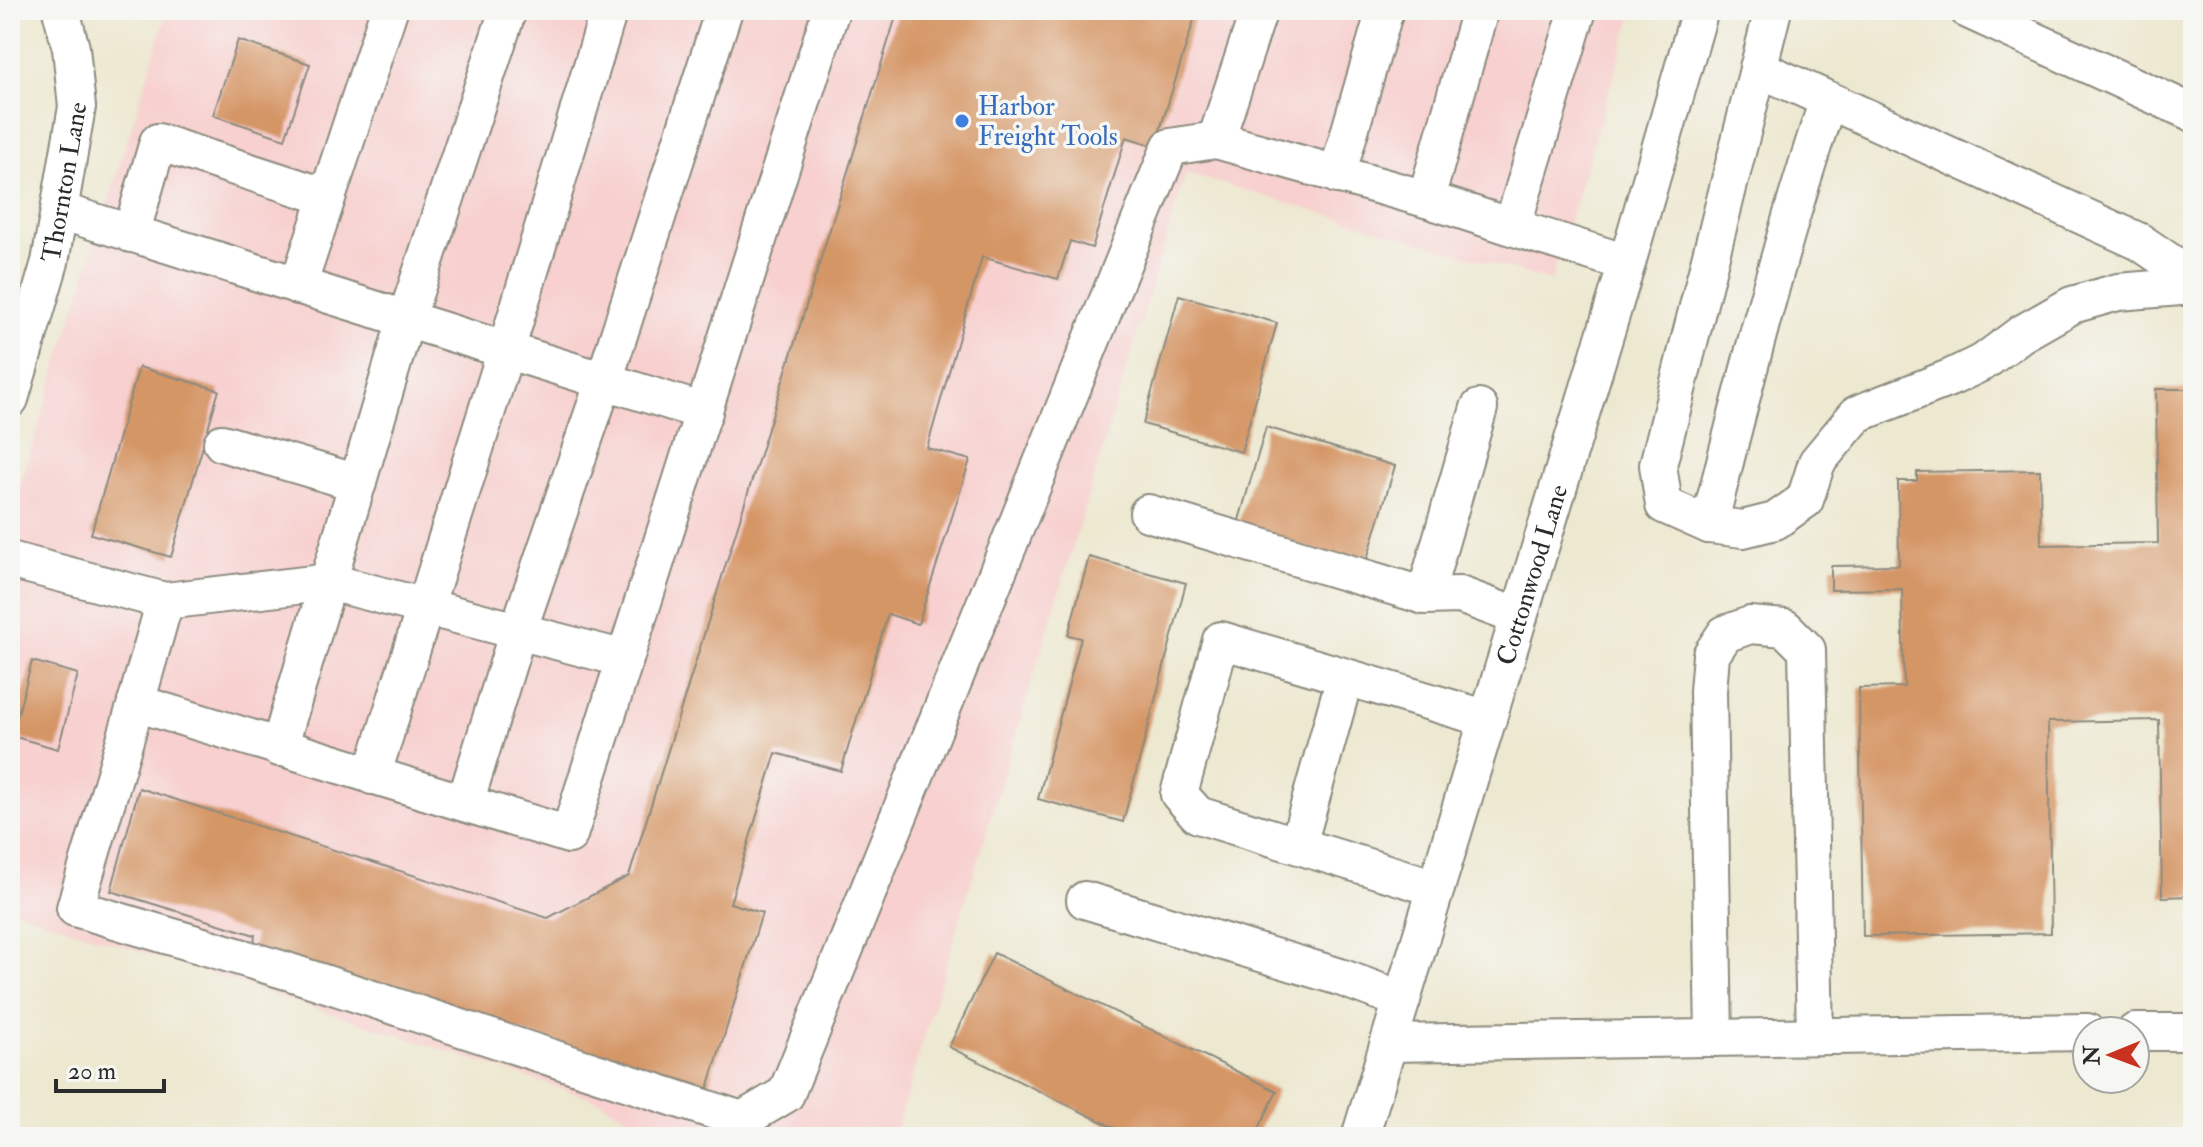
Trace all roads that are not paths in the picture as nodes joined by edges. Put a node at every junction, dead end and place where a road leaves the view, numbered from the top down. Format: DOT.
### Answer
graph roads {
  1 [pos="61,10"];
  2 [pos="389,10"];
  3 [pos="508,10"];
  4 [pos="609,10"];
  5 [pos="724,10"];
  6 [pos="1259,10"];
  7 [pos="1385,10"];
  8 [pos="1480,10"];
  9 [pos="1578,10"];
  10 [pos="1700,10"];
  11 [pos="1773,10"];
  12 [pos="1968,10"];
  13 [pos="823,12"];
  14 [pos="1758,68"];
  15 [pos="1828,100"];
  16 [pos="2193,113"];
  17 [pos="1216,140"];
  18 [pos="1337,175"];
  19 [pos="327,197"];
  20 [pos="1426,199"];
  21 [pos="60,211"];
  22 [pos="1512,227"];
  23 [pos="131,234"];
  24 [pos="1627,263"];
  25 [pos="2193,278"];
  26 [pos="298,286"];
  27 [pos="2193,286"];
  28 [pos="406,319"];
  29 [pos="506,350"];
  30 [pos="604,381"];
  31 [pos="10,399"];
  32 [pos="1479,408"];
  33 [pos="704,412"];
  34 [pos="222,443"];
  35 [pos="358,483"];
  36 [pos="1148,513"];
  37 [pos="1709,525"];
  38 [pos="10,560"];
  39 [pos="330,582"];
  40 [pos="1425,596"];
  41 [pos="165,601"];
  42 [pos="427,606"];
  43 [pos="1519,617"];
  44 [pos="518,631"];
  45 [pos="625,659"];
  46 [pos="1345,677"];
  47 [pos="136,703"];
  48 [pos="1488,719"];
  49 [pos="279,748"];
  50 [pos="372,776"];
  51 [pos="465,803"];
  52 [pos="1298,845"];
  53 [pos="1436,888"];
  54 [pos="1085,900"];
  55 [pos="1402,1000"];
  56 [pos="2071,1032"];
  57 [pos="2151,1032"];
  58 [pos="2193,1032"];
  59 [pos="1815,1036"];
  60 [pos="1714,1038"];
  61 [pos="1389,1043"];
  62 [pos="1360,1137"];
  1 -- 21 [label="street, Thornton Lane"];
  2 -- 19 [label="street"];
  3 -- 28 [label="street"];
  4 -- 29 [label="street"];
  5 -- 30 [label="street"];
  6 -- 17 [label="street"];
  7 -- 18 [label="street"];
  8 -- 20 [label="street"];
  9 -- 22 [label="street"];
  10 -- 24 [label="street, Cottonwood Lane"];
  11 -- 14 [label="street"];
  12 -- 16 [label="street"];
  13 -- 33 [label="street"];
  14 -- 15 [label="street"];
  14 -- 37 [label="street"];
  15 -- 25 [label="street"];
  15 -- 37 [label="street"];
  17 -- 18 [label="street"];
  17 -- 47 [label="street"];
  18 -- 20 [label="street"];
  19 -- 23 [label="street"];
  19 -- 26 [label="street"];
  20 -- 22 [label="street"];
  21 -- 23 [label="street"];
  21 -- 31 [label="street, Thornton Lane"];
  22 -- 24 [label="street"];
  23 -- 26 [label="street"];
  24 -- 43 [label="street, Cottonwood Lane"];
  26 -- 28 [label="street"];
  27 -- 37 [label="street"];
  28 -- 29 [label="street"];
  28 -- 35 [label="street"];
  29 -- 30 [label="street"];
  29 -- 42 [label="street"];
  30 -- 33 [label="street"];
  30 -- 44 [label="street"];
  32 -- 40 [label="street"];
  33 -- 45 [label="street"];
  34 -- 35 [label="street"];
  35 -- 39 [label="street"];
  36 -- 40 [label="street"];
  38 -- 41 [label="street"];
  39 -- 41 [label="street"];
  39 -- 42 [label="street"];
  39 -- 49 [label="street"];
  40 -- 43 [label="street"];
  41 -- 47 [label="street"];
  42 -- 44 [label="street"];
  42 -- 50 [label="street"];
  43 -- 48 [label="street, Cottonwood Lane"];
  44 -- 45 [label="street"];
  44 -- 51 [label="street"];
  45 -- 51 [label="street"];
  46 -- 48 [label="street"];
  46 -- 52 [label="street"];
  46 -- 52 [label="street"];
  47 -- 49 [label="street"];
  48 -- 53 [label="street, Cottonwood Lane"];
  49 -- 50 [label="street"];
  50 -- 51 [label="street"];
  52 -- 53 [label="street"];
  53 -- 55 [label="street, Cottonwood Lane"];
  54 -- 55 [label="street"];
  55 -- 61 [label="street, Cottonwood Lane"];
  56 -- 59 [label="street"];
  57 -- 58 [label="street"];
  59 -- 60 [label="street"];
  59 -- 60 [label="street"];
  60 -- 61 [label="street"];
  61 -- 62 [label="street, Cottonwood Lane"];
}
